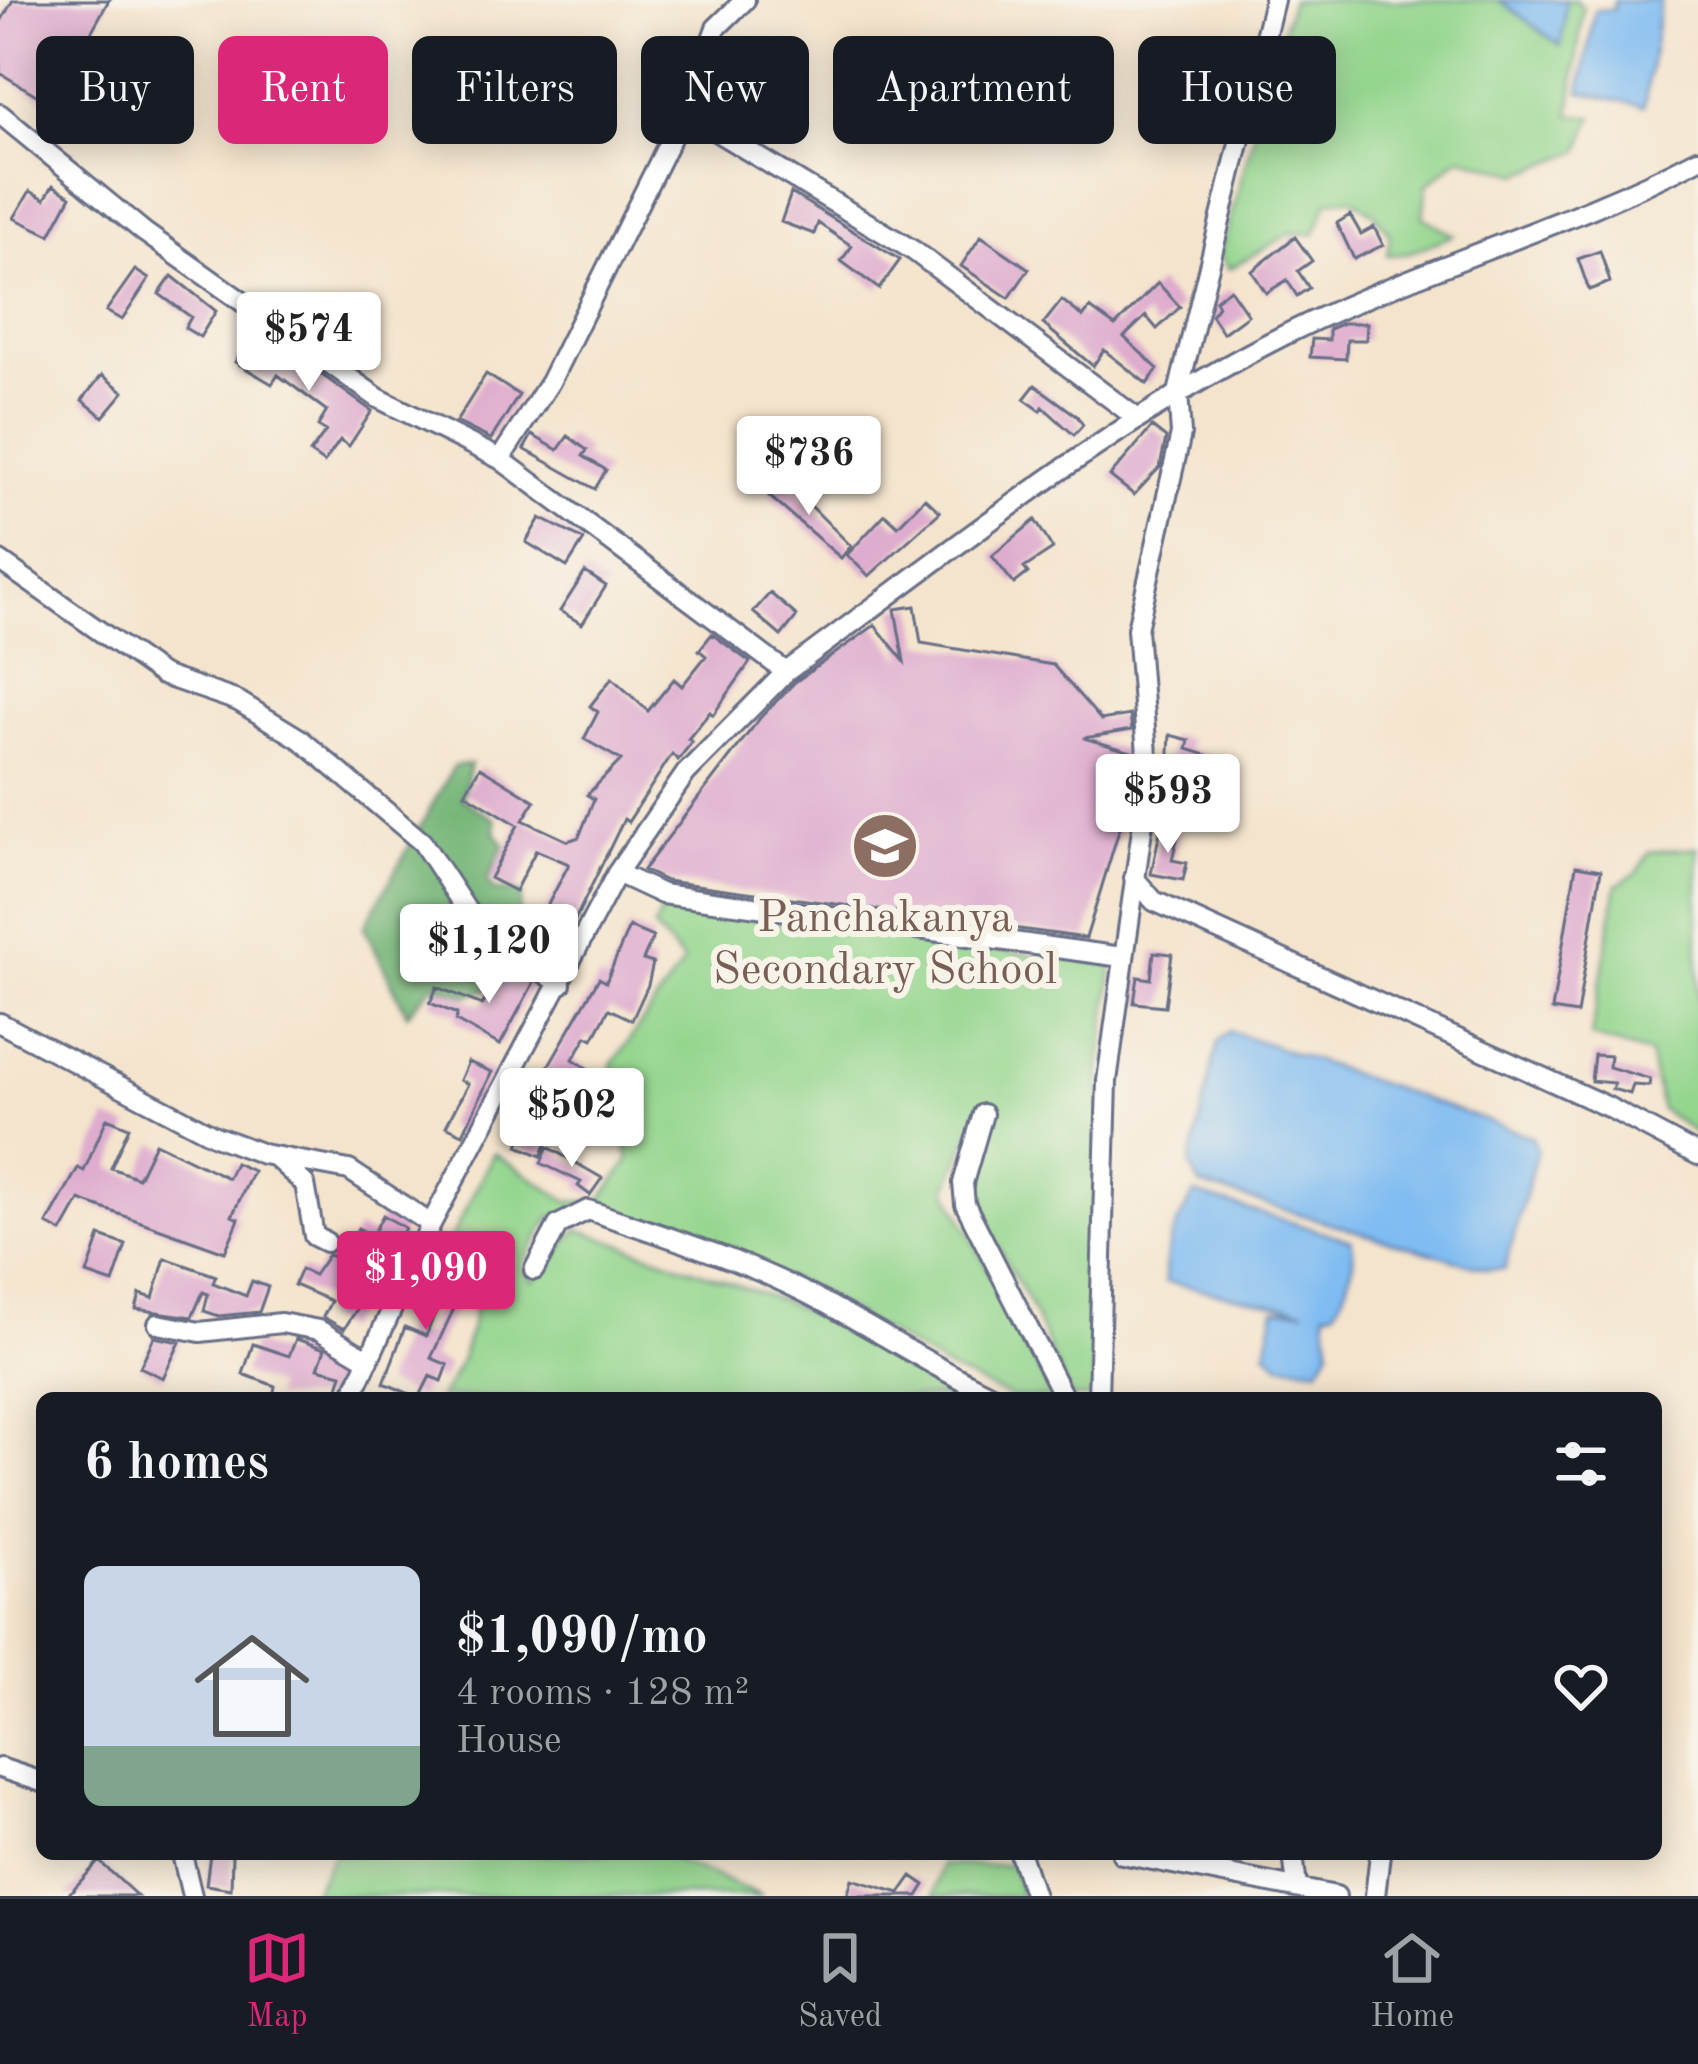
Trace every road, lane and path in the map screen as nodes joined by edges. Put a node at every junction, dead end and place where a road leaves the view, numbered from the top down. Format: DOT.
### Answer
graph roads {
  1 [pos="745,0"];
  2 [pos="1274,0"];
  3 [pos="713,36"];
  4 [pos="0,114"];
  5 [pos="668,144"];
  6 [pos="737,144"];
  7 [pos="1698,159"];
  8 [pos="1178,393"];
  9 [pos="1134,416"];
  10 [pos="500,459"];
  11 [pos="0,561"];
  12 [pos="786,672"];
  13 [pos="616,873"];
  14 [pos="1134,878"];
  15 [pos="1121,957"];
  16 [pos="561,985"];
  17 [pos="2,1030"];
  18 [pos="983,1114"];
  19 [pos="271,1155"];
  20 [pos="1698,1155"];
  21 [pos="431,1224"];
  22 [pos="326,1242"];
  23 [pos="534,1270"];
  24 [pos="158,1324"];
  25 [pos="369,1360"];
  26 [pos="354,1392"];
  27 [pos="985,1392"];
  28 [pos="1061,1392"];
  29 [pos="1098,1392"];
  30 [pos="0,1768"];
  31 [pos="36,1780"];
  32 [pos="183,1860"];
  33 [pos="1022,1860"];
  34 [pos="1152,1860"];
  35 [pos="1295,1860"];
  36 [pos="1379,1860"];
  37 [pos="1303,1890"];
  38 [pos="192,1896"];
  39 [pos="1034,1896"];
  40 [pos="1336,1896"];
  41 [pos="1376,1896"];
  1 -- 3 [label="street"];
  2 -- 8 [label="street"];
  4 -- 10 [label="street"];
  5 -- 10 [label="street"];
  6 -- 9 [label="street"];
  7 -- 8 [label="street"];
  8 -- 9 [label="street"];
  8 -- 14 [label="street"];
  9 -- 12 [label="street"];
  10 -- 12 [label="street"];
  11 -- 16 [label="street"];
  12 -- 13 [label="street"];
  13 -- 15 [label="street"];
  13 -- 16 [label="street"];
  14 -- 15 [label="street"];
  14 -- 20 [label="street"];
  15 -- 29 [label="street"];
  16 -- 21 [label="street"];
  17 -- 19 [label="street"];
  18 -- 28 [label="street"];
  19 -- 21 [label="street"];
  19 -- 22 [label="street"];
  21 -- 25 [label="street"];
  23 -- 27 [label="street"];
  24 -- 25 [label="street"];
  25 -- 26 [label="street"];
  30 -- 31 [label="street"];
  32 -- 38 [label="street"];
  33 -- 39 [label="street"];
  34 -- 37 [label="street"];
  35 -- 37 [label="street"];
  36 -- 41 [label="street"];
  37 -- 40 [label="street"];
}
